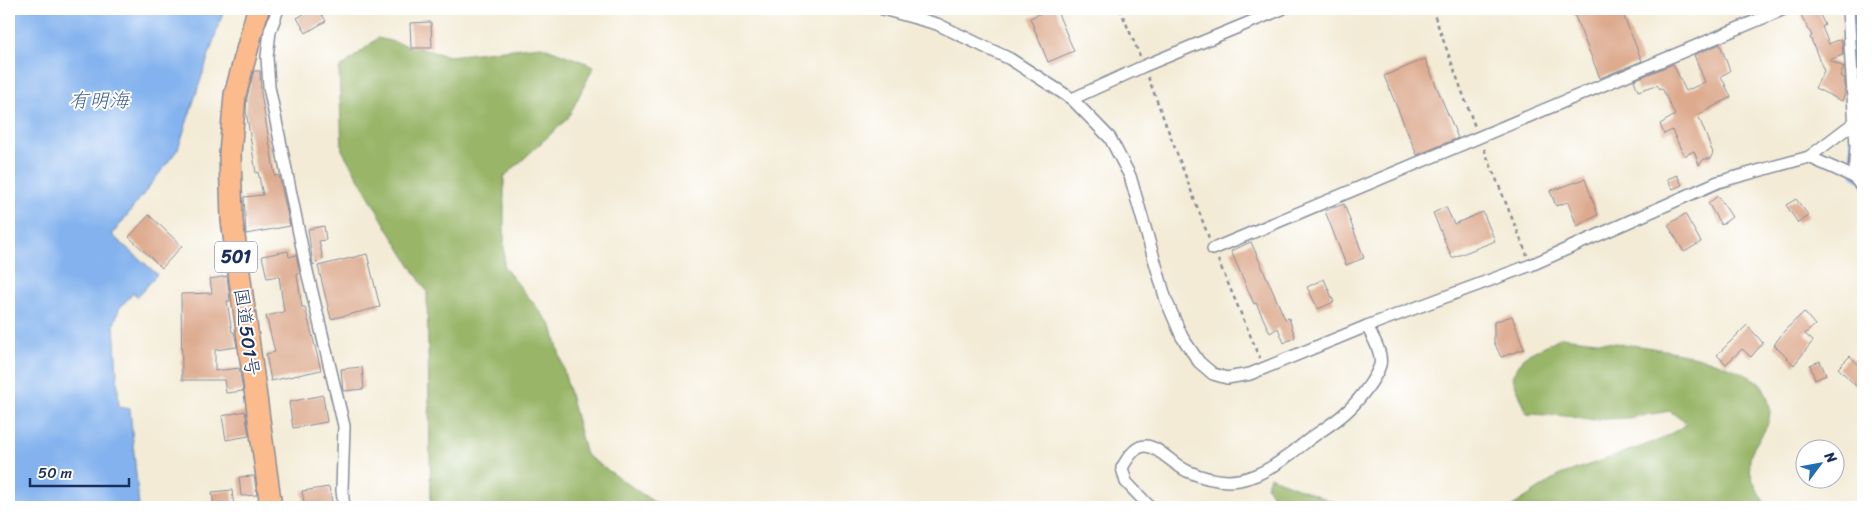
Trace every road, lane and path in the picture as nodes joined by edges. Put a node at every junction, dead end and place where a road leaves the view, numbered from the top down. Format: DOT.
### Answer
graph roads {
  1 [pos="258,9"];
  2 [pos="278,9"];
  3 [pos="883,9"];
  4 [pos="1120,9"];
  5 [pos="1282,9"];
  6 [pos="1784,9"];
  7 [pos="1848,9"];
  8 [pos="1144,66"];
  9 [pos="1072,99"];
  10 [pos="1855,122"];
  11 [pos="1809,157"];
  12 [pos="1854,177"];
  13 [pos="1863,188"];
  14 [pos="1213,249"];
  15 [pos="1367,326"];
  16 [pos="1265,368"];
  17 [pos="271,507"];
  18 [pos="344,507"];
  19 [pos="1150,507"];
  1 -- 17 [label="highway, 国道501号 / 501"];
  2 -- 18 [label="street"];
  3 -- 9 [label="street"];
  4 -- 8 [label="path"];
  5 -- 8 [label="street"];
  6 -- 14 [label="street"];
  7 -- 10 [label="street"];
  8 -- 9 [label="street"];
  8 -- 14 [label="path"];
  9 -- 16 [label="street"];
  10 -- 11 [label="street"];
  10 -- 12 [label="street"];
  11 -- 12 [label="street"];
  11 -- 15 [label="street"];
  12 -- 13 [label="street"];
  14 -- 16 [label="path"];
  15 -- 16 [label="street"];
  15 -- 19 [label="street"];
}
